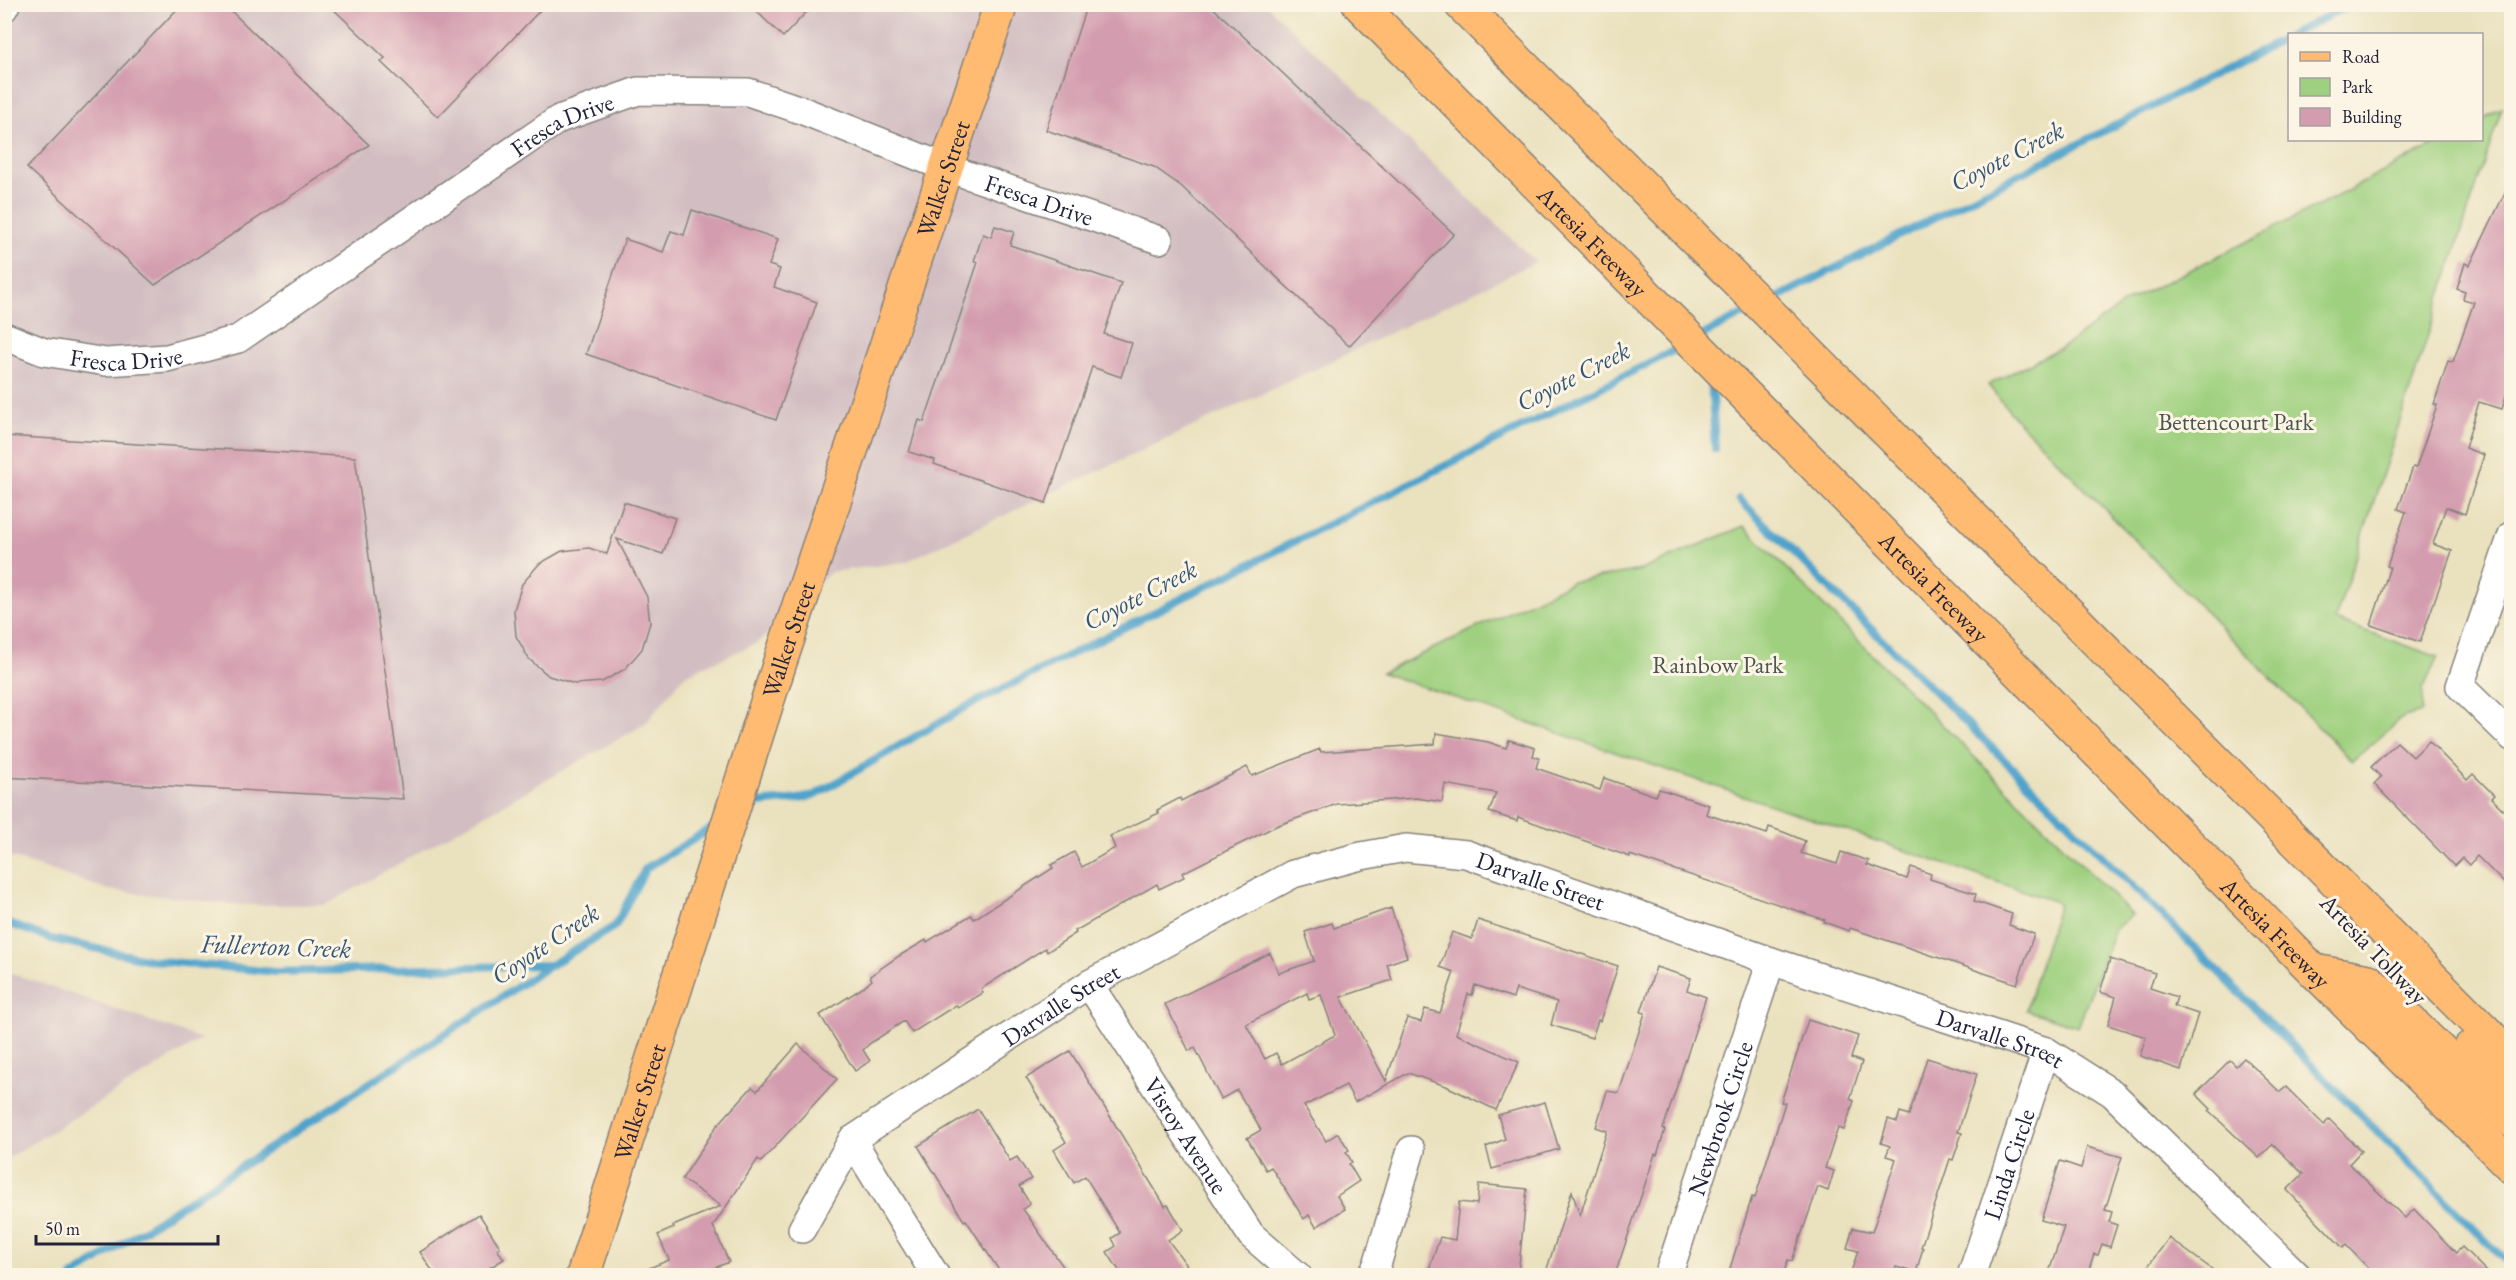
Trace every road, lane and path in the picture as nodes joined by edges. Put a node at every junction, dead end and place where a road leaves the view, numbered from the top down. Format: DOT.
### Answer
graph roads {
  1 [pos="1001,4"];
  2 [pos="1359,4"];
  3 [pos="1461,4"];
  4 [pos="947,168"];
  5 [pos="1159,240"];
  6 [pos="4,336"];
  7 [pos="2511,535"];
  8 [pos="2511,737"];
  9 [pos="2253,799"];
  10 [pos="1771,961"];
  11 [pos="2314,971"];
  12 [pos="1089,984"];
  13 [pos="2046,1051"];
  14 [pos="2511,1058"];
  15 [pos="2511,1089"];
  16 [pos="2511,1121"];
  17 [pos="852,1140"];
  18 [pos="1411,1150"];
  19 [pos="2511,1167"];
  20 [pos="802,1229"];
  21 [pos="583,1275"];
  22 [pos="936,1275"];
  23 [pos="1298,1275"];
  24 [pos="1371,1275"];
  25 [pos="1668,1275"];
  26 [pos="1971,1275"];
  27 [pos="2298,1275"];
  1 -- 4 [label="main road, Walker Street"];
  2 -- 11 [label="main road, Artesia Freeway"];
  3 -- 9 [label="main road"];
  4 -- 5 [label="street, Fresca Drive"];
  4 -- 6 [label="street, Fresca Drive"];
  4 -- 21 [label="main road, Walker Street"];
  7 -- 8 [label="street"];
  9 -- 14 [label="main road"];
  9 -- 15 [label="main road, Artesia Tollway"];
  10 -- 12 [label="street, Darvalle Street"];
  10 -- 13 [label="street, Darvalle Street"];
  10 -- 25 [label="street, Newbrook Circle"];
  11 -- 16 [label="main road, Artesia Tollway"];
  11 -- 19 [label="main road, Artesia Freeway"];
  12 -- 17 [label="street, Darvalle Street"];
  12 -- 23 [label="street, Visroy Avenue"];
  13 -- 26 [label="street, Linda Circle"];
  13 -- 27 [label="street, Darvalle Street"];
  17 -- 20 [label="street, Darvalle Street"];
  17 -- 22 [label="street"];
  18 -- 24 [label="street"];
}
